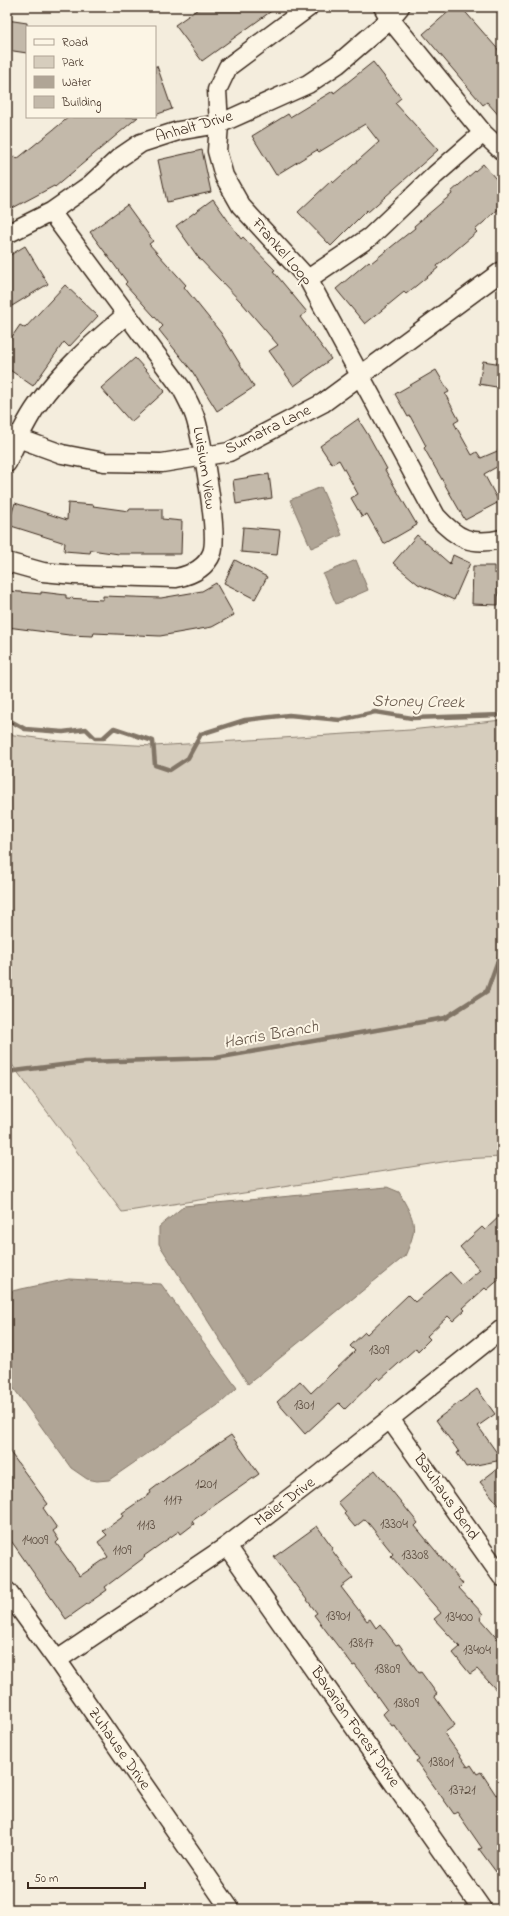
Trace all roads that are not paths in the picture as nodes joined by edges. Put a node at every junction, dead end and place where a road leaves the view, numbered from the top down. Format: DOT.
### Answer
graph roads {
  1 [pos="310,7"];
  2 [pos="391,11"];
  3 [pos="219,124"];
  4 [pos="483,133"];
  5 [pos="502,151"];
  6 [pos="51,212"];
  7 [pos="7,234"];
  8 [pos="499,275"];
  9 [pos="308,279"];
  10 [pos="126,315"];
  11 [pos="360,376"];
  12 [pos="13,436"];
  13 [pos="204,456"];
  14 [pos="7,463"];
  15 [pos="502,539"];
  16 [pos="7,562"];
  17 [pos="502,1329"];
  18 [pos="390,1419"];
  19 [pos="227,1546"];
  20 [pos="502,1577"];
  21 [pos="7,1591"];
  22 [pos="58,1660"];
  23 [pos="230,1909"];
  24 [pos="482,1909"];
  1 -- 3 [label="street, Frankel Loop"];
  2 -- 3 [label="street, Anhalt Drive"];
  2 -- 4 [label="street"];
  3 -- 6 [label="street, Anhalt Drive"];
  3 -- 9 [label="street, Frankel Loop"];
  4 -- 5 [label="street"];
  4 -- 9 [label="street"];
  6 -- 7 [label="street, Anhalt Drive"];
  6 -- 10 [label="street, Luisium View"];
  8 -- 11 [label="street, Sumatra Lane"];
  9 -- 11 [label="street, Frankel Loop"];
  10 -- 12 [label="street"];
  10 -- 13 [label="street, Luisium View"];
  11 -- 13 [label="street, Sumatra Lane"];
  11 -- 15 [label="street, Frankel Loop"];
  12 -- 13 [label="street, Sumatra Lane"];
  12 -- 14 [label="street"];
  13 -- 16 [label="street, Luisium View"];
  17 -- 18 [label="street, Maier Drive"];
  18 -- 19 [label="street, Maier Drive"];
  18 -- 20 [label="street, Bauhaus Bend"];
  19 -- 22 [label="street, Maier Drive"];
  19 -- 24 [label="street, Bavarian Forest Drive"];
  21 -- 22 [label="street, Zuhause Drive"];
  22 -- 23 [label="street, Zuhause Drive"];
}
